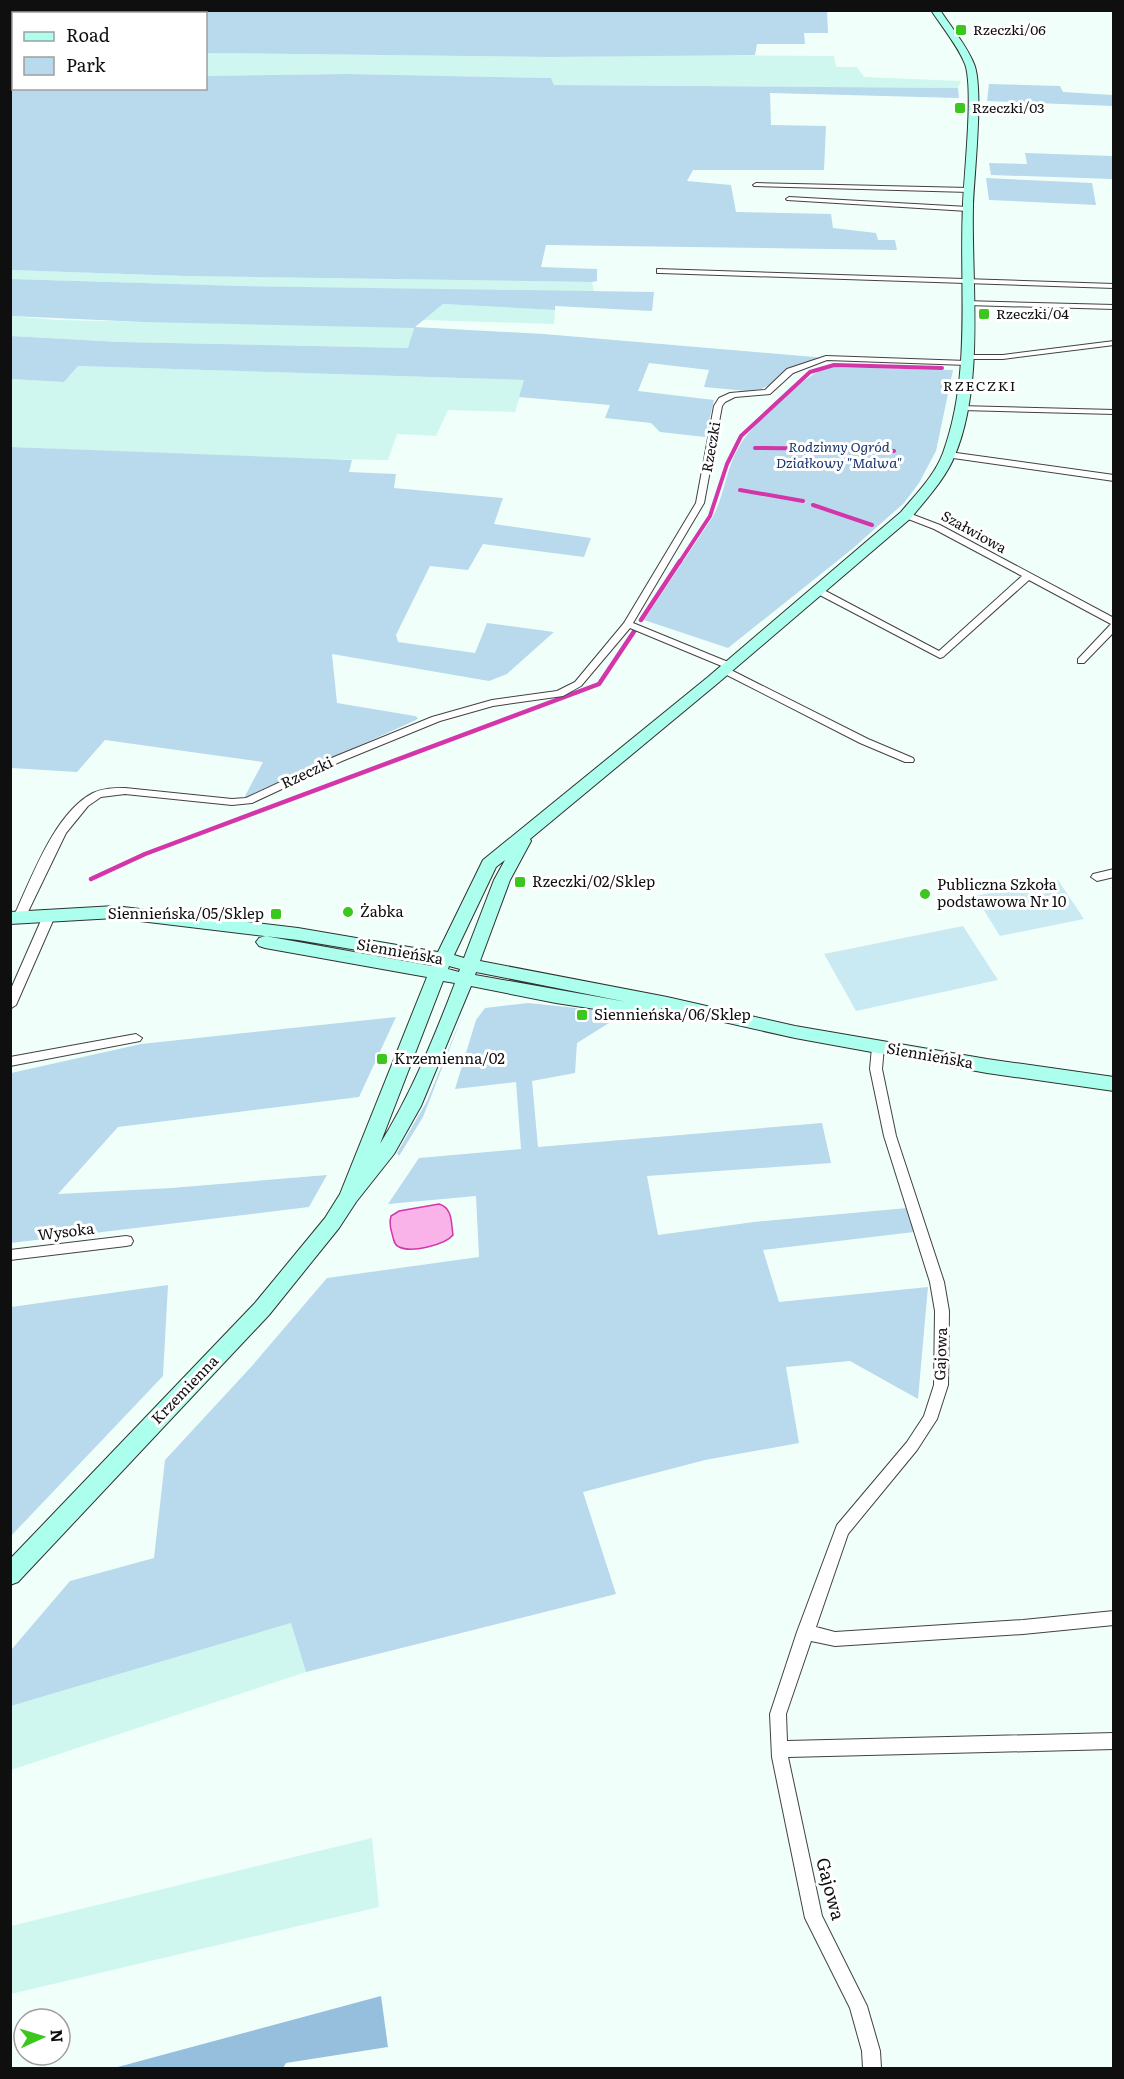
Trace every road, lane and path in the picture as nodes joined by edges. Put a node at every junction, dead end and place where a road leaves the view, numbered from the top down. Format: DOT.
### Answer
graph roads {
  1 [pos="935,10"];
  2 [pos="756,184"];
  3 [pos="969,190"];
  4 [pos="789,200"];
  5 [pos="968,209"];
  6 [pos="660,270"];
  7 [pos="968,279"];
  8 [pos="1113,285"];
  9 [pos="967,303"];
  10 [pos="1113,307"];
  11 [pos="1113,344"];
  12 [pos="967,360"];
  13 [pos="962,408"];
  14 [pos="1113,412"];
  15 [pos="949,455"];
  16 [pos="1113,478"];
  17 [pos="906,515"];
  18 [pos="1027,577"];
  19 [pos="817,590"];
  20 [pos="628,624"];
  21 [pos="1113,624"];
  22 [pos="1081,661"];
  23 [pos="727,668"];
  24 [pos="909,760"];
  25 [pos="529,832"];
  26 [pos="1113,873"];
  27 [pos="1097,877"];
  28 [pos="49,916"];
  29 [pos="15,918"];
  30 [pos="441,966"];
  31 [pos="467,972"];
  32 [pos="10,1005"];
  33 [pos="136,1038"];
  34 [pos="878,1047"];
  35 [pos="10,1062"];
  36 [pos="1113,1084"];
  37 [pos="349,1197"];
  38 [pos="126,1241"];
  39 [pos="10,1256"];
  40 [pos="10,1575"];
  41 [pos="1113,1618"];
  42 [pos="805,1632"];
  43 [pos="1113,1741"];
  44 [pos="779,1749"];
  45 [pos="872,2068"];
  1 -- 3 [label="main road"];
  2 -- 3 [label="street"];
  3 -- 5 [label="main road"];
  4 -- 5 [label="street"];
  5 -- 7 [label="main road"];
  6 -- 7 [label="street"];
  7 -- 8 [label="street"];
  7 -- 9 [label="main road"];
  9 -- 10 [label="street"];
  9 -- 12 [label="main road"];
  11 -- 12 [label="street, Rzeczki"];
  12 -- 13 [label="main road"];
  12 -- 20 [label="street, Rzeczki"];
  13 -- 14 [label="street"];
  13 -- 15 [label="main road"];
  15 -- 16 [label="street"];
  15 -- 17 [label="main road"];
  17 -- 18 [label="street, Szałwiowa"];
  17 -- 19 [label="main road"];
  18 -- 19 [label="street"];
  18 -- 21 [label="street, Szałwiowa"];
  19 -- 23 [label="main road"];
  20 -- 23 [label="street"];
  20 -- 29 [label="street, Rzeczki"];
  21 -- 22 [label="street, Szałwiowa"];
  23 -- 24 [label="street"];
  23 -- 25 [label="main road"];
  25 -- 30 [label="main road"];
  25 -- 31 [label="main road"];
  26 -- 27 [label="street"];
  28 -- 29 [label="main road, Siennieńska"];
  28 -- 30 [label="main road, Siennieńska"];
  28 -- 32 [label="street"];
  30 -- 31 [label="main road, Siennieńska"];
  30 -- 37 [label="main road, Krzemienna"];
  31 -- 34 [label="main road, Siennieńska"];
  31 -- 37 [label="main road, Krzemienna"];
  33 -- 35 [label="street"];
  34 -- 36 [label="main road, Siennieńska"];
  34 -- 42 [label="street, Gajowa"];
  37 -- 40 [label="main road, Krzemienna"];
  38 -- 39 [label="street, Wysoka"];
  41 -- 42 [label="street"];
  42 -- 44 [label="street, Gajowa"];
  43 -- 44 [label="street"];
  44 -- 45 [label="street, Gajowa"];
}
